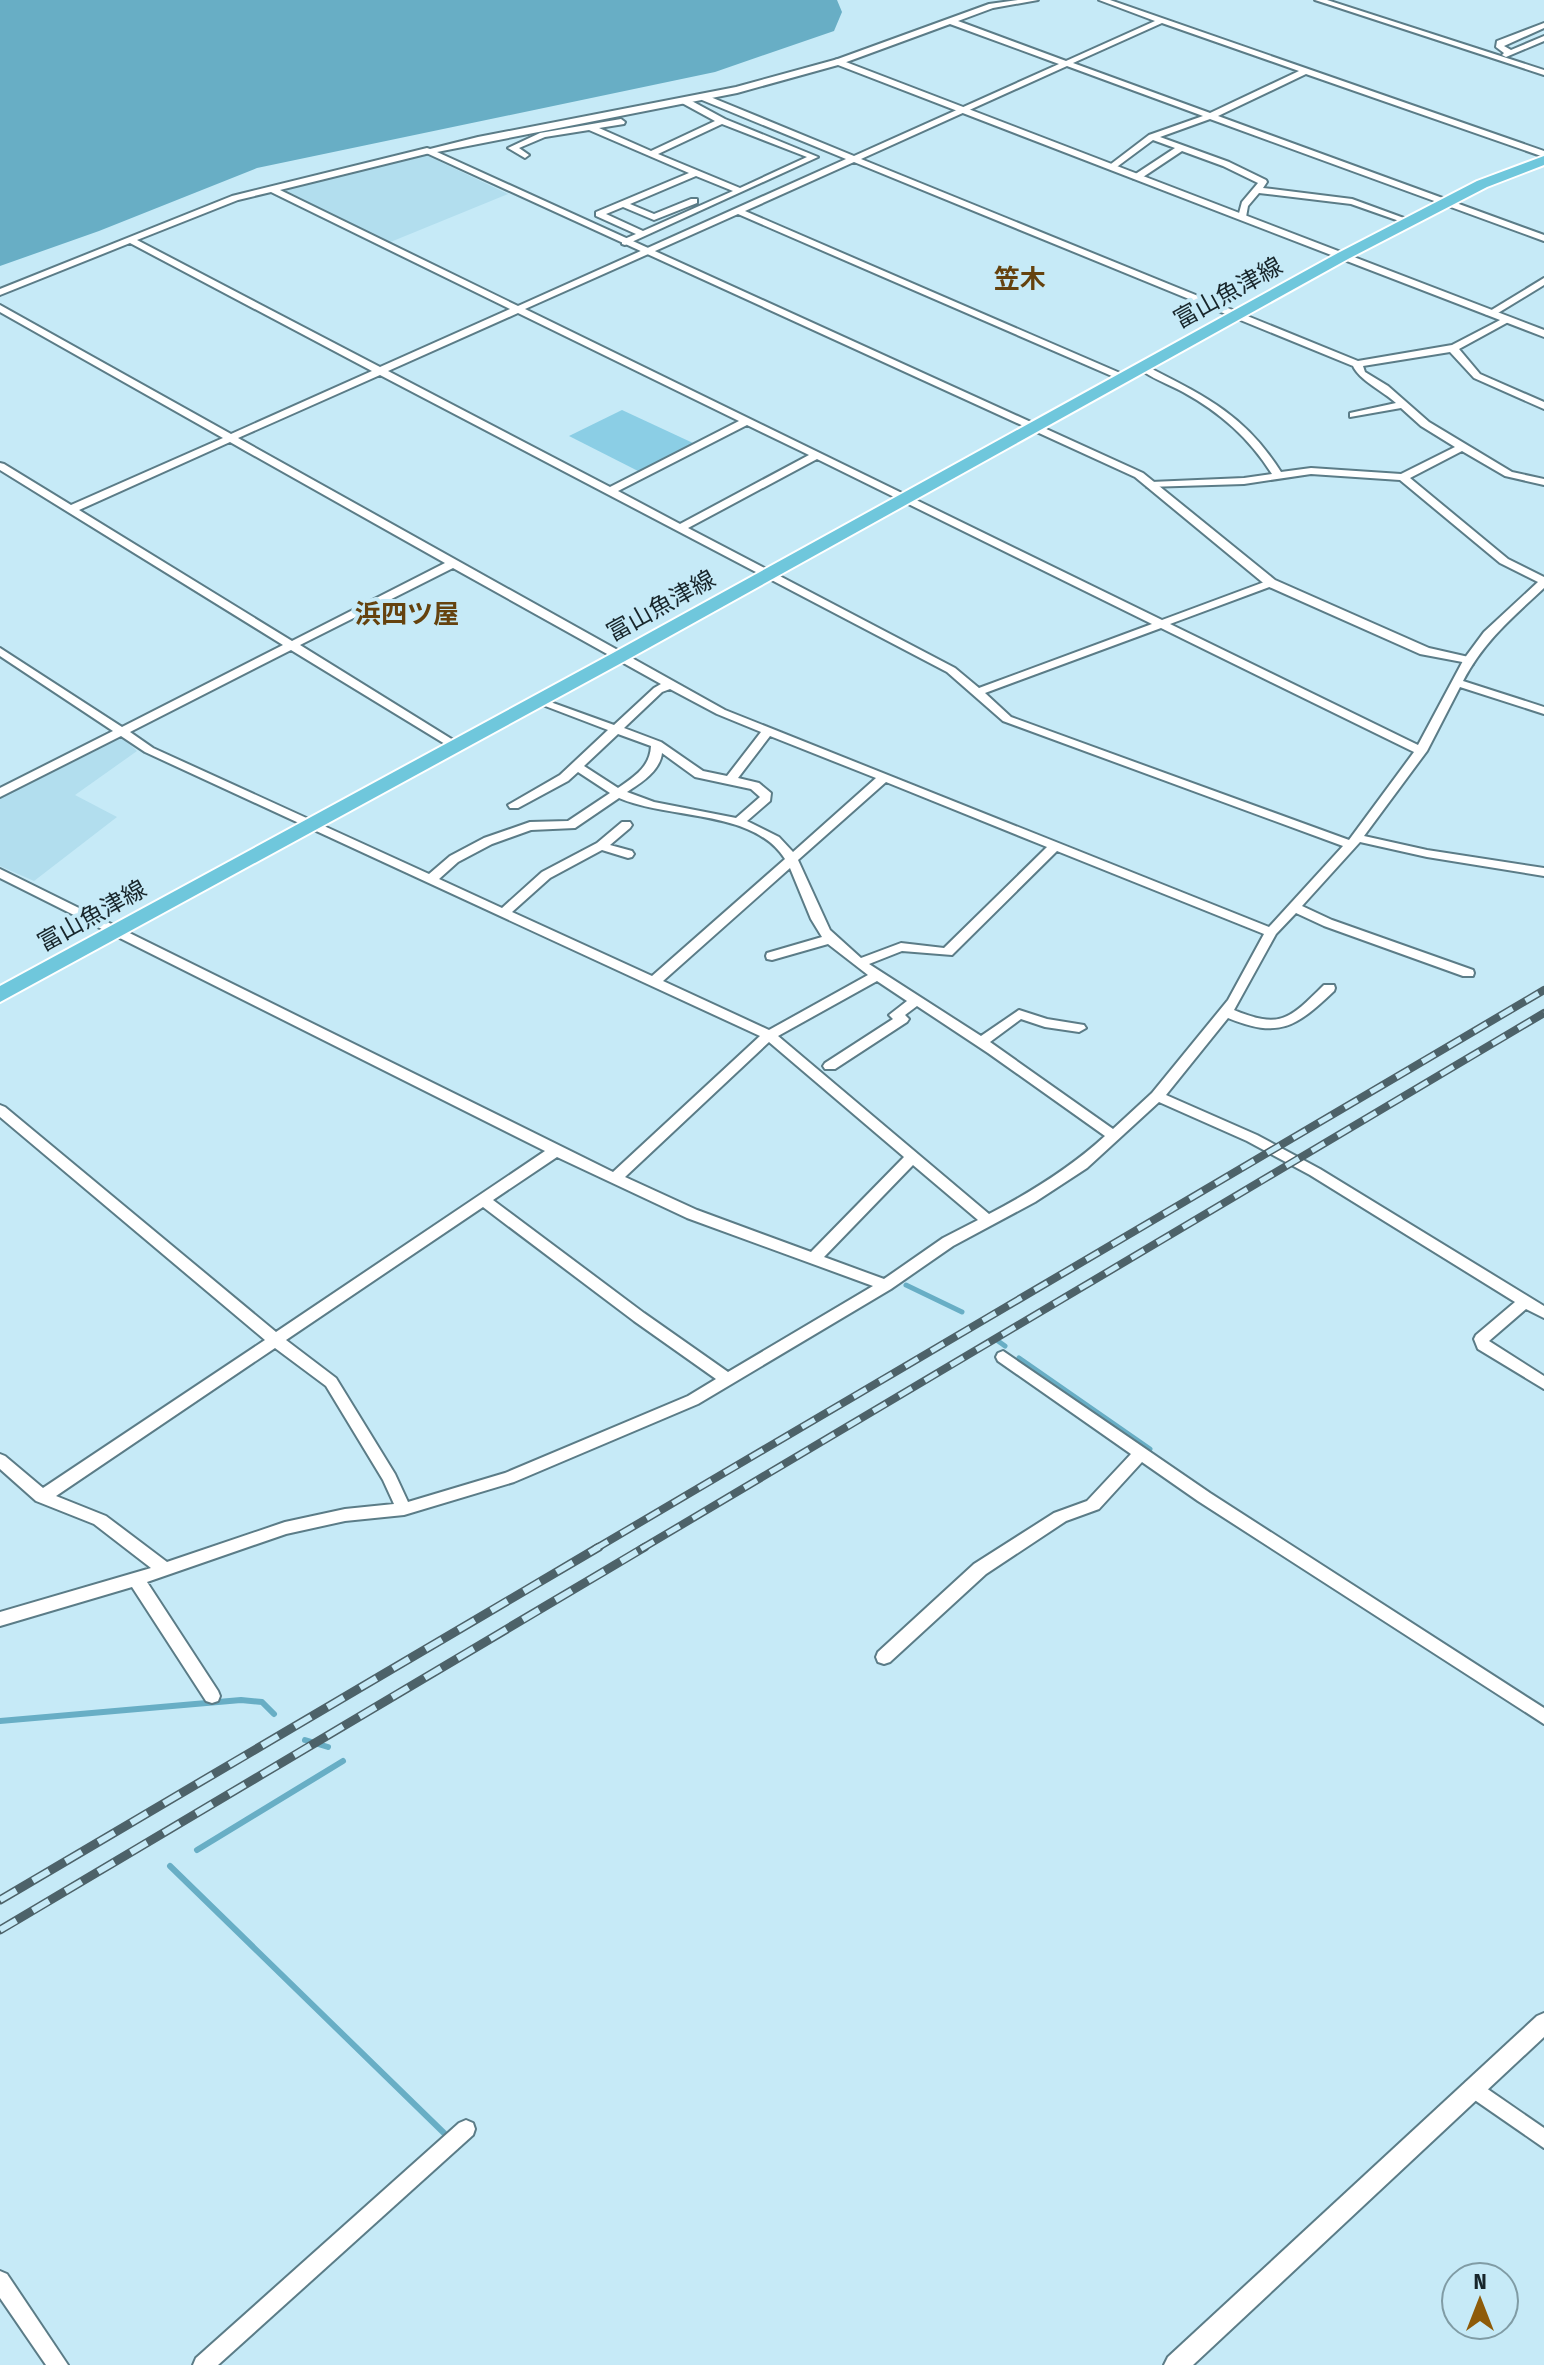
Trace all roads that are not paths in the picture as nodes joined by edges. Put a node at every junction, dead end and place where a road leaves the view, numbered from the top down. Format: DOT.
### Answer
graph roads {
  1 [pos="1034,0"];
  2 [pos="1103,0"];
  3 [pos="1319,0"];
  4 [pos="950,21"];
  5 [pos="1161,21"];
  6 [pos="1544,25"];
  7 [pos="1544,38"];
  8 [pos="1511,53"];
  9 [pos="1498,59"];
  10 [pos="838,62"];
  11 [pos="1066,63"];
  12 [pos="1305,71"];
  13 [pos="1544,73"];
  14 [pos="705,98"];
  15 [pos="685,101"];
  16 [pos="963,109"];
  17 [pos="1211,116"];
  18 [pos="722,121"];
  19 [pos="621,122"];
  20 [pos="590,127"];
  21 [pos="1152,137"];
  22 [pos="1182,147"];
  23 [pos="427,151"];
  24 [pos="1542,153"];
  25 [pos="651,154"];
  26 [pos="525,155"];
  27 [pos="857,159"];
  28 [pos="1111,167"];
  29 [pos="696,173"];
  30 [pos="1137,177"];
  31 [pos="662,187"];
  32 [pos="270,188"];
  33 [pos="1259,190"];
  34 [pos="740,191"];
  35 [pos="672,192"];
  36 [pos="683,196"];
  37 [pos="694,201"];
  38 [pos="1445,201"];
  39 [pos="623,204"];
  40 [pos="707,206"];
  41 [pos="739,211"];
  42 [pos="654,217"];
  43 [pos="1242,217"];
  44 [pos="1408,221"];
  45 [pos="669,223"];
  46 [pos="643,234"];
  47 [pos="1544,238"];
  48 [pos="130,240"];
  49 [pos="625,242"];
  50 [pos="648,252"];
  51 [pos="1343,256"];
  52 [pos="1544,281"];
  53 [pos="0,292"];
  54 [pos="0,308"];
  55 [pos="518,309"];
  56 [pos="1238,314"];
  57 [pos="1490,314"];
  58 [pos="1507,320"];
  59 [pos="1544,334"];
  60 [pos="1452,348"];
  61 [pos="1357,364"];
  62 [pos="1143,368"];
  63 [pos="380,371"];
  64 [pos="1124,378"];
  65 [pos="1401,405"];
  66 [pos="1544,406"];
  67 [pos="1354,415"];
  68 [pos="747,421"];
  69 [pos="1032,427"];
  70 [pos="229,438"];
  71 [pos="1462,447"];
  72 [pos="817,455"];
  73 [pos="3,471"];
  74 [pos="1277,474"];
  75 [pos="1403,477"];
  76 [pos="1544,482"];
  77 [pos="1151,485"];
  78 [pos="611,491"];
  79 [pos="905,497"];
  80 [pos="72,509"];
  81 [pos="682,527"];
  82 [pos="452,564"];
  83 [pos="770,573"];
  84 [pos="1544,582"];
  85 [pos="1271,583"];
  86 [pos="1165,623"];
  87 [pos="292,645"];
  88 [pos="0,651"];
  89 [pos="619,657"];
  90 [pos="1468,661"];
  91 [pos="1456,682"];
  92 [pos="669,685"];
  93 [pos="978,692"];
  94 [pos="538,701"];
  95 [pos="1544,711"];
  96 [pos="616,728"];
  97 [pos="768,731"];
  98 [pos="120,733"];
  99 [pos="657,744"];
  100 [pos="454,745"];
  101 [pos="1421,751"];
  102 [pos="577,766"];
  103 [pos="884,778"];
  104 [pos="731,780"];
  105 [pos="616,792"];
  106 [pos="0,793"];
  107 [pos="514,805"];
  108 [pos="737,823"];
  109 [pos="626,825"];
  110 [pos="311,826"];
  111 [pos="1354,841"];
  112 [pos="601,846"];
  113 [pos="1055,846"];
  114 [pos="628,854"];
  115 [pos="793,861"];
  116 [pos="1544,872"];
  117 [pos="0,873"];
  118 [pos="430,880"];
  119 [pos="1294,907"];
  120 [pos="504,913"];
  121 [pos="115,930"];
  122 [pos="1271,932"];
  123 [pos="831,939"];
  124 [pos="772,956"];
  125 [pos="860,963"];
  126 [pos="1468,973"];
  127 [pos="877,976"];
  128 [pos="654,982"];
  129 [pos="1329,988"];
  130 [pos="0,995"];
  131 [pos="917,1000"];
  132 [pos="1226,1012"];
  133 [pos="1079,1028"];
  134 [pos="769,1035"];
  135 [pos="981,1042"];
  136 [pos="830,1066"];
  137 [pos="1157,1096"];
  138 [pos="0,1110"];
  139 [pos="1115,1137"];
  140 [pos="556,1151"];
  141 [pos="913,1157"];
  142 [pos="615,1178"];
  143 [pos="484,1201"];
  144 [pos="987,1220"];
  145 [pos="815,1257"];
  146 [pos="886,1285"];
  147 [pos="1525,1301"];
  148 [pos="1544,1313"];
  149 [pos="276,1341"];
  150 [pos="1003,1357"];
  151 [pos="729,1380"];
  152 [pos="1544,1383"];
  153 [pos="1140,1454"];
  154 [pos="0,1460"];
  155 [pos="42,1497"];
  156 [pos="404,1509"];
  157 [pos="164,1569"];
  158 [pos="136,1579"];
  159 [pos="0,1619"];
  160 [pos="884,1657"];
  161 [pos="212,1696"];
  162 [pos="1544,1717"];
  163 [pos="1544,2023"];
  164 [pos="1473,2088"];
  165 [pos="466,2129"];
  166 [pos="1544,2139"];
  167 [pos="0,2281"];
  168 [pos="58,2365"];
  169 [pos="203,2365"];
  170 [pos="1176,2365"];
  1 -- 4 [label="street"];
  2 -- 5 [label="street"];
  3 -- 9 [label="street"];
  4 -- 10 [label="street"];
  4 -- 11 [label="street"];
  5 -- 11 [label="street"];
  5 -- 12 [label="street"];
  6 -- 8 [label="street"];
  7 -- 8 [label="street"];
  8 -- 9 [label="street"];
  9 -- 13 [label="street"];
  10 -- 14 [label="street"];
  10 -- 16 [label="street"];
  11 -- 16 [label="street"];
  11 -- 17 [label="street"];
  12 -- 17 [label="street"];
  12 -- 24 [label="street"];
  14 -- 15 [label="street"];
  14 -- 27 [label="street"];
  15 -- 18 [label="street"];
  15 -- 23 [label="street"];
  16 -- 27 [label="street"];
  16 -- 28 [label="street"];
  17 -- 21 [label="street"];
  17 -- 38 [label="street"];
  18 -- 25 [label="street"];
  18 -- 34 [label="street"];
  19 -- 20 [label="street"];
  20 -- 25 [label="street"];
  20 -- 26 [label="street"];
  21 -- 22 [label="street"];
  21 -- 28 [label="street"];
  22 -- 30 [label="street"];
  22 -- 33 [label="street"];
  23 -- 32 [label="street"];
  23 -- 49 [label="street"];
  24 -- 38 [label="main road, 富山魚津線"];
  25 -- 29 [label="street"];
  27 -- 41 [label="street"];
  27 -- 56 [label="street"];
  28 -- 30 [label="street"];
  29 -- 31 [label="street"];
  29 -- 34 [label="street"];
  30 -- 43 [label="street"];
  31 -- 35 [label="street"];
  31 -- 39 [label="street"];
  32 -- 48 [label="street"];
  32 -- 55 [label="street"];
  33 -- 43 [label="street"];
  33 -- 44 [label="street"];
  34 -- 40 [label="street"];
  36 -- 37 [label="street"];
  37 -- 40 [label="street"];
  37 -- 42 [label="street"];
  38 -- 44 [label="main road, 富山魚津線"];
  38 -- 47 [label="street"];
  39 -- 42 [label="street"];
  39 -- 46 [label="street"];
  40 -- 45 [label="street"];
  41 -- 50 [label="street"];
  41 -- 64 [label="street"];
  42 -- 45 [label="street"];
  43 -- 51 [label="street"];
  44 -- 51 [label="main road, 富山魚津線"];
  45 -- 46 [label="street"];
  46 -- 49 [label="street"];
  48 -- 53 [label="street"];
  48 -- 63 [label="street"];
  49 -- 50 [label="street"];
  50 -- 55 [label="street"];
  50 -- 69 [label="street"];
  51 -- 56 [label="main road, 富山魚津線"];
  51 -- 57 [label="street"];
  52 -- 57 [label="street"];
  54 -- 70 [label="street"];
  55 -- 63 [label="street"];
  55 -- 68 [label="street"];
  56 -- 61 [label="street"];
  56 -- 62 [label="main road, 富山魚津線"];
  57 -- 58 [label="street"];
  58 -- 59 [label="street"];
  58 -- 60 [label="street"];
  60 -- 61 [label="street"];
  60 -- 66 [label="street"];
  61 -- 65 [label="street"];
  62 -- 64 [label="main road, 富山魚津線"];
  62 -- 74 [label="street"];
  63 -- 70 [label="street"];
  63 -- 78 [label="street"];
  64 -- 69 [label="main road, 富山魚津線"];
  65 -- 67 [label="street"];
  65 -- 71 [label="street"];
  68 -- 72 [label="street"];
  68 -- 78 [label="street"];
  69 -- 77 [label="street"];
  69 -- 79 [label="main road, 富山魚津線"];
  70 -- 80 [label="street"];
  70 -- 82 [label="street"];
  71 -- 75 [label="street"];
  71 -- 76 [label="street"];
  72 -- 79 [label="street"];
  72 -- 81 [label="street"];
  73 -- 80 [label="street"];
  74 -- 75 [label="street"];
  74 -- 77 [label="street"];
  75 -- 84 [label="street"];
  77 -- 85 [label="street"];
  78 -- 81 [label="street"];
  79 -- 83 [label="main road, 富山魚津線"];
  79 -- 86 [label="street"];
  80 -- 87 [label="street"];
  81 -- 83 [label="street"];
  82 -- 87 [label="street"];
  82 -- 89 [label="street"];
  83 -- 89 [label="main road, 富山魚津線"];
  83 -- 93 [label="street"];
  84 -- 90 [label="street"];
  85 -- 86 [label="street"];
  85 -- 90 [label="street"];
  86 -- 93 [label="street"];
  86 -- 101 [label="street"];
  87 -- 98 [label="street"];
  87 -- 100 [label="street"];
  88 -- 98 [label="street"];
  89 -- 92 [label="street"];
  89 -- 94 [label="main road, 富山魚津線"];
  90 -- 91 [label="street"];
  91 -- 95 [label="street"];
  91 -- 101 [label="street"];
  92 -- 96 [label="street"];
  92 -- 97 [label="street"];
  93 -- 111 [label="street"];
  94 -- 96 [label="street"];
  94 -- 100 [label="main road, 富山魚津線"];
  96 -- 99 [label="street"];
  96 -- 102 [label="street"];
  97 -- 103 [label="street"];
  97 -- 104 [label="street"];
  98 -- 106 [label="street"];
  98 -- 110 [label="street"];
  99 -- 104 [label="street"];
  99 -- 105 [label="street"];
  100 -- 110 [label="main road, 富山魚津線"];
  101 -- 111 [label="street"];
  102 -- 105 [label="street"];
  102 -- 107 [label="street"];
  103 -- 113 [label="street"];
  103 -- 115 [label="street"];
  104 -- 108 [label="street"];
  105 -- 108 [label="street"];
  105 -- 118 [label="street"];
  108 -- 115 [label="street"];
  109 -- 112 [label="street"];
  110 -- 118 [label="street"];
  110 -- 121 [label="main road, 富山魚津線"];
  111 -- 116 [label="street"];
  111 -- 119 [label="street"];
  112 -- 114 [label="street"];
  112 -- 120 [label="street"];
  113 -- 122 [label="street"];
  113 -- 125 [label="street"];
  115 -- 123 [label="street"];
  115 -- 128 [label="street"];
  117 -- 121 [label="street"];
  118 -- 120 [label="street"];
  119 -- 122 [label="street"];
  119 -- 126 [label="street"];
  120 -- 128 [label="street"];
  121 -- 130 [label="main road, 富山魚津線"];
  121 -- 140 [label="street"];
  122 -- 132 [label="street"];
  123 -- 124 [label="street"];
  123 -- 125 [label="street"];
  125 -- 127 [label="street"];
  127 -- 131 [label="street"];
  127 -- 134 [label="street"];
  128 -- 134 [label="street"];
  129 -- 132 [label="street"];
  131 -- 135 [label="street"];
  131 -- 136 [label="street"];
  132 -- 137 [label="street"];
  133 -- 135 [label="street"];
  134 -- 141 [label="street"];
  134 -- 142 [label="street"];
  135 -- 139 [label="street"];
  137 -- 139 [label="street"];
  137 -- 147 [label="street"];
  138 -- 149 [label="street"];
  139 -- 144 [label="street"];
  140 -- 142 [label="street"];
  140 -- 143 [label="street"];
  141 -- 144 [label="street"];
  141 -- 145 [label="street"];
  142 -- 145 [label="street"];
  143 -- 149 [label="street"];
  143 -- 151 [label="street"];
  144 -- 146 [label="street"];
  145 -- 146 [label="street"];
  146 -- 151 [label="street"];
  147 -- 148 [label="street"];
  147 -- 152 [label="street"];
  149 -- 155 [label="street"];
  149 -- 156 [label="street"];
  150 -- 153 [label="street"];
  151 -- 156 [label="street"];
  153 -- 160 [label="street"];
  153 -- 162 [label="street"];
  154 -- 155 [label="street"];
  155 -- 157 [label="street"];
  156 -- 157 [label="street"];
  157 -- 158 [label="street"];
  158 -- 159 [label="street"];
  158 -- 161 [label="street"];
  163 -- 164 [label="street"];
  164 -- 166 [label="street"];
  164 -- 170 [label="street"];
  165 -- 169 [label="street"];
  167 -- 168 [label="street"];
}
